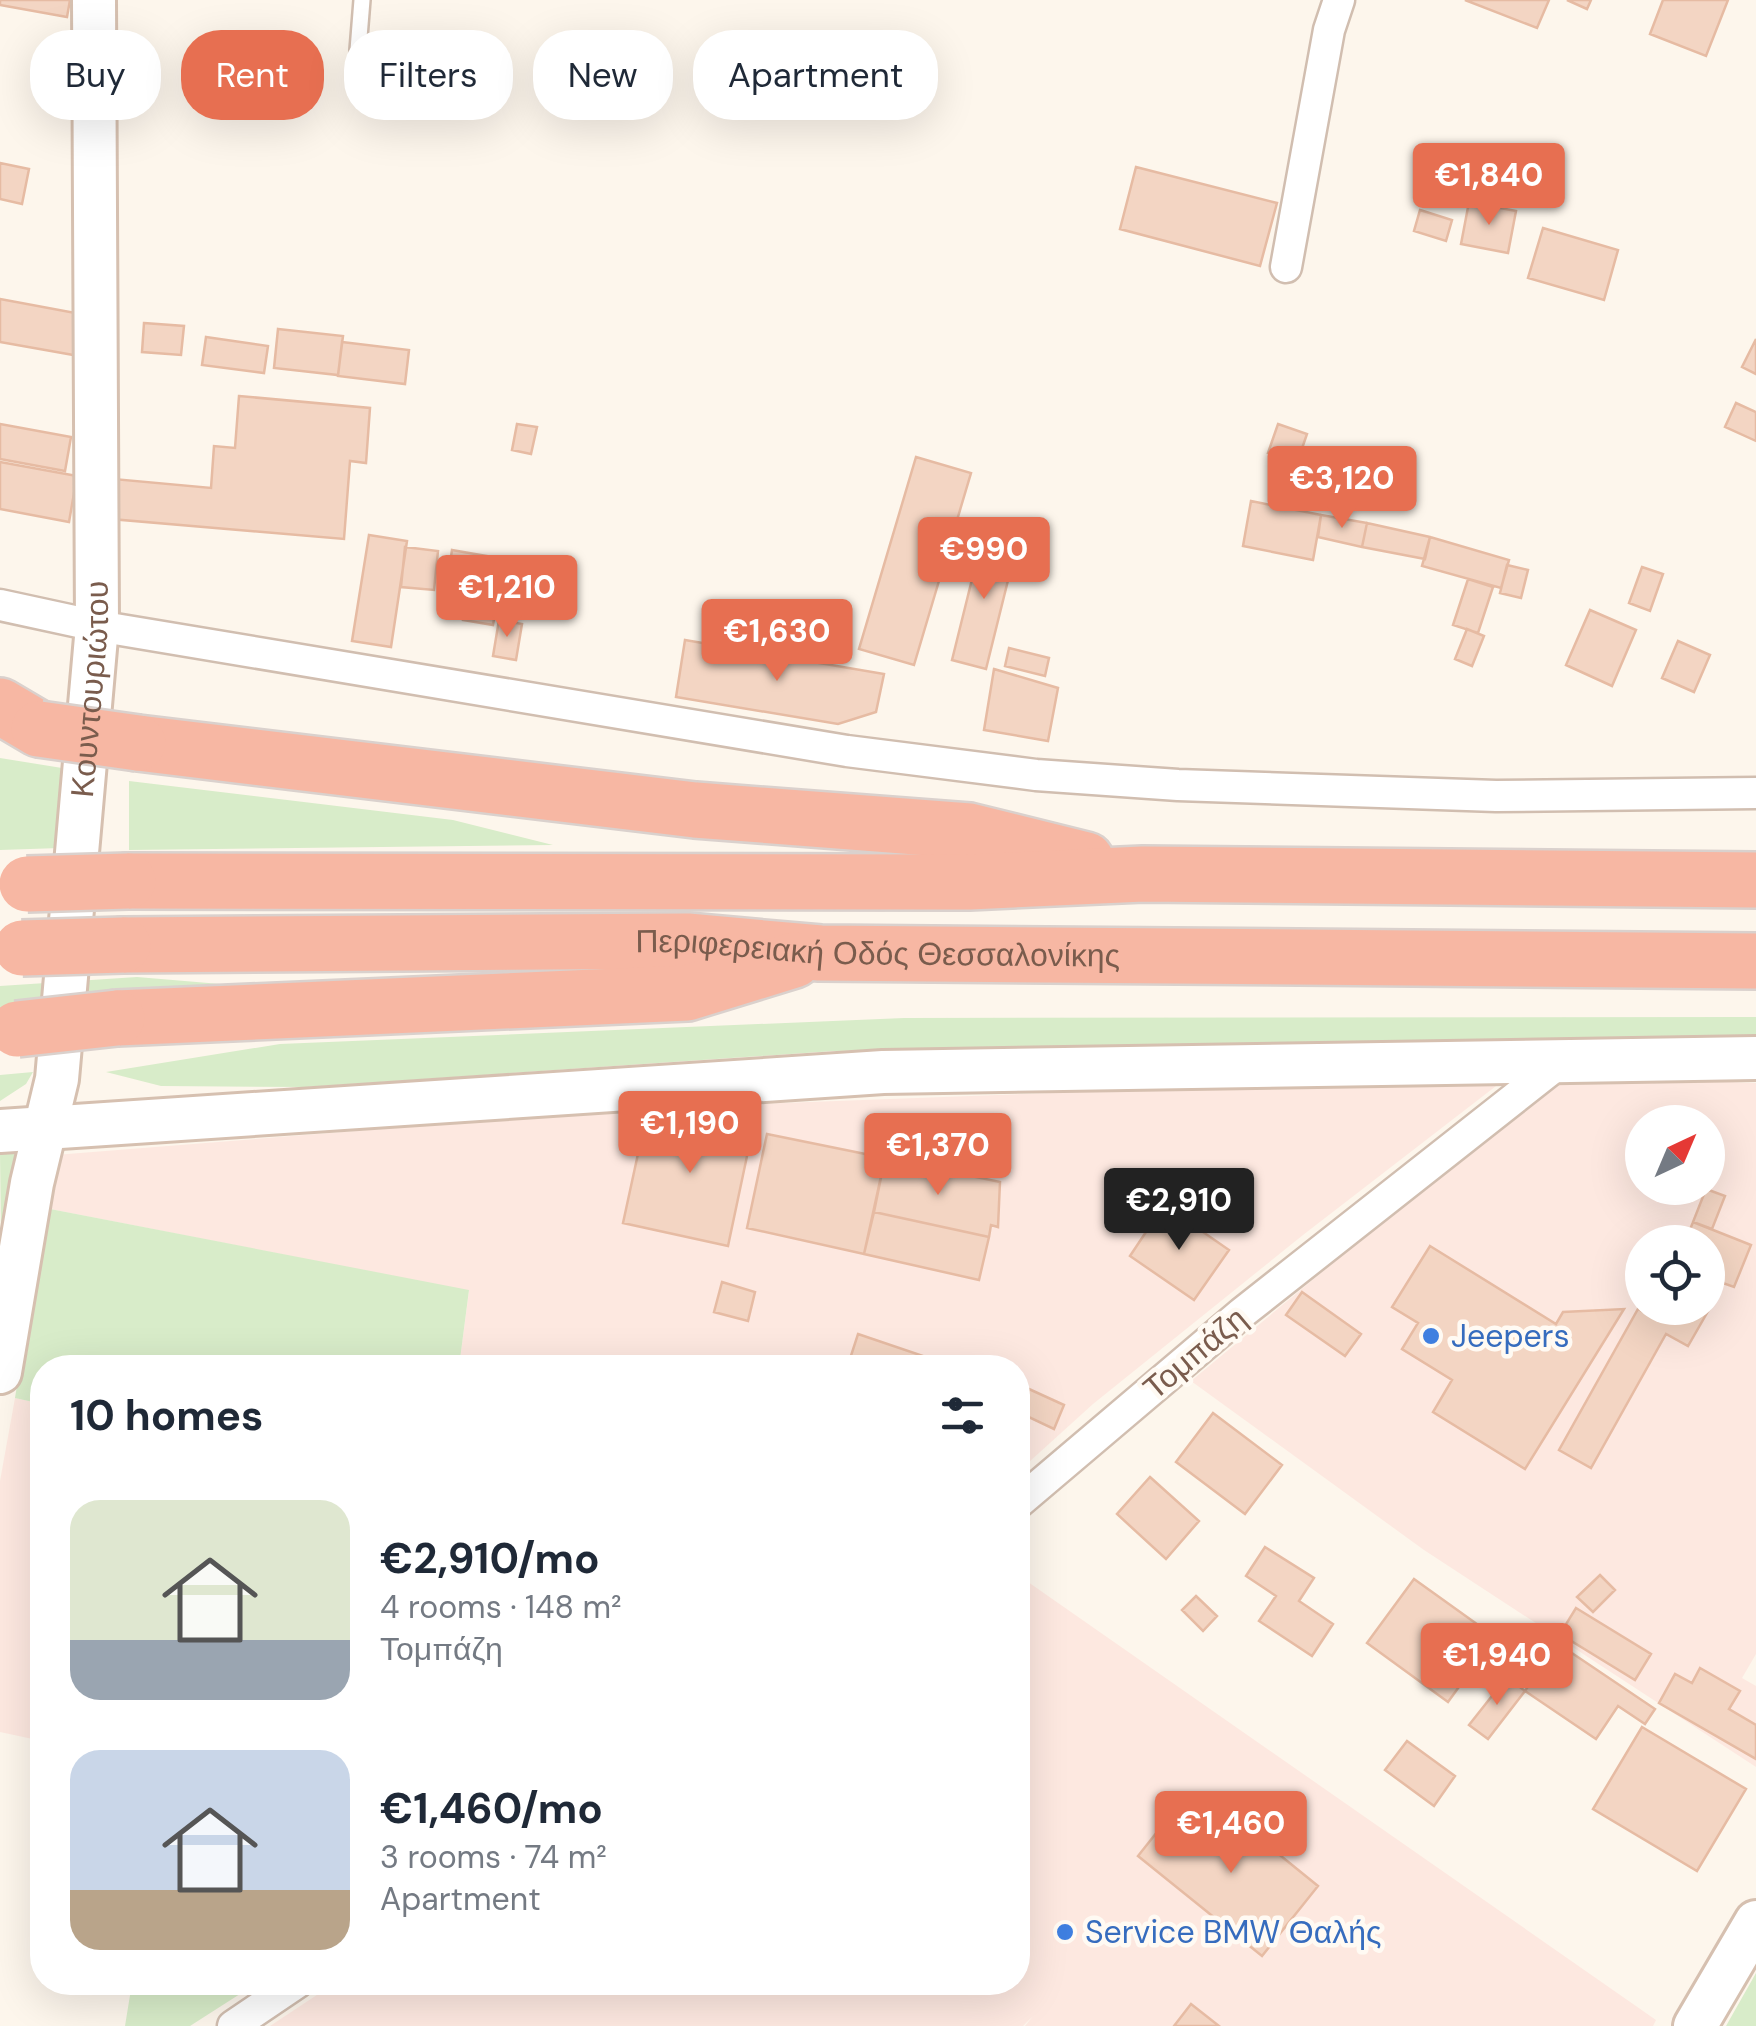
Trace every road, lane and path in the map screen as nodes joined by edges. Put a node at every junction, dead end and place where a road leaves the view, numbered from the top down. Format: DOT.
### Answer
graph roads {
  1 [pos="94,0"];
  2 [pos="362,0"];
  3 [pos="1339,0"];
  4 [pos="360,30"];
  5 [pos="1286,266"];
  6 [pos="0,605"];
  7 [pos="97,626"];
  8 [pos="13,720"];
  9 [pos="1756,794"];
  10 [pos="1143,874"];
  11 [pos="1756,880"];
  12 [pos="14,884"];
  13 [pos="11,949"];
  14 [pos="820,953"];
  15 [pos="1756,961"];
  16 [pos="8,1030"];
  17 [pos="1565,1058"];
  18 [pos="1756,1058"];
  19 [pos="44,1128"];
  20 [pos="0,1132"];
  21 [pos="0,1372"];
  22 [pos="1030,1493"];
  23 [pos="1756,1922"];
  24 [pos="279,1995"];
  25 [pos="233,2026"];
  26 [pos="1695,2026"];
  1 -- 7 [label="street, Κουντουριώτου"];
  2 -- 4 [label="lane"];
  3 -- 5 [label="street"];
  6 -- 7 [label="street"];
  7 -- 9 [label="street"];
  7 -- 19 [label="street, Κουντουριώτου"];
  8 -- 10 [label="highway, bridge"];
  10 -- 11 [label="highway, Περιφερειακή Οδός Θεσσαλονίκης"];
  10 -- 12 [label="highway, Περιφερειακή Οδός Θεσσαλονίκης, bridge"];
  13 -- 14 [label="highway, Περιφερειακή Οδός Θεσσαλονίκης, bridge"];
  14 -- 15 [label="highway, Περιφερειακή Οδός Θεσσαλονίκης"];
  14 -- 16 [label="highway, bridge"];
  17 -- 18 [label="street"];
  17 -- 19 [label="street"];
  17 -- 22 [label="street, Τομπάζη"];
  19 -- 20 [label="street"];
  19 -- 21 [label="street, Κουντουριώτου"];
  23 -- 26 [label="street"];
  24 -- 25 [label="street"];
}
